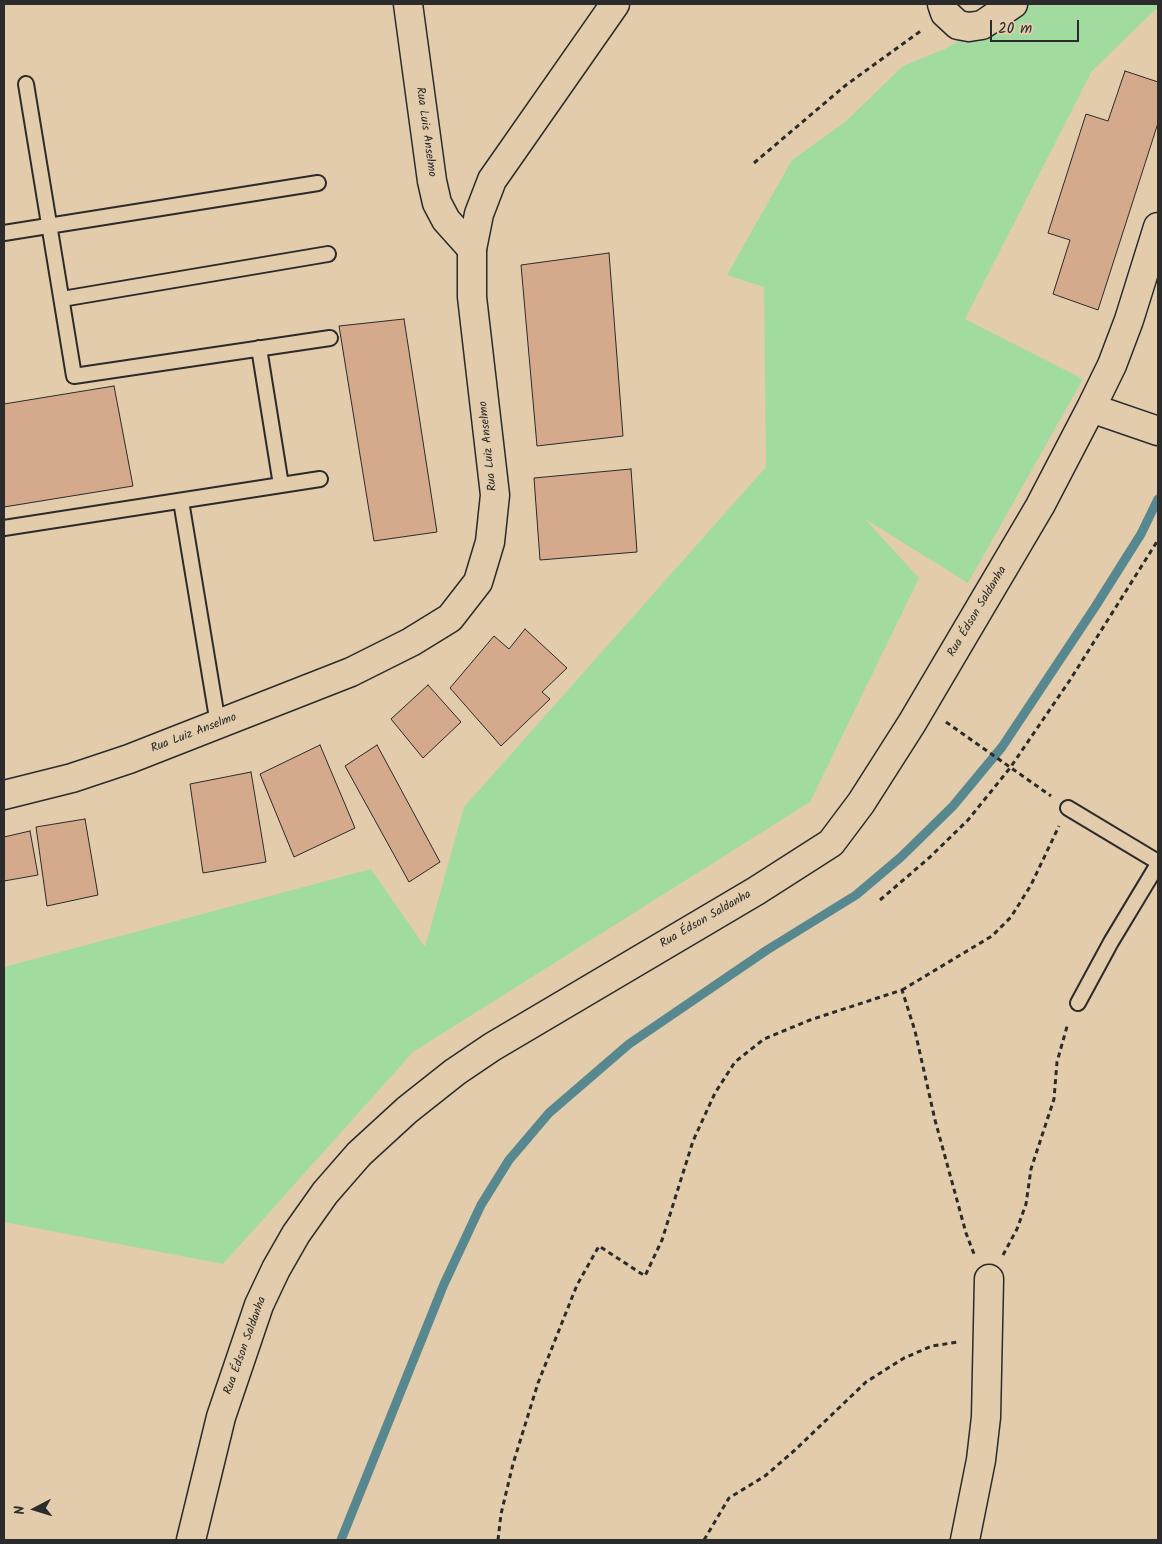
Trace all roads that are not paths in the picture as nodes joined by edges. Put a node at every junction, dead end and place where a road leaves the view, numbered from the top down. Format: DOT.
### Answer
graph roads {
  1 [pos="408,4"];
  2 [pos="615,4"];
  3 [pos="1013,4"];
  4 [pos="944,9"];
  5 [pos="26,84"];
  6 [pos="318,183"];
  7 [pos="49,225"];
  8 [pos="1158,227"];
  9 [pos="4,233"];
  10 [pos="472,249"];
  11 [pos="328,254"];
  12 [pos="62,299"];
  13 [pos="330,338"];
  14 [pos="259,348"];
  15 [pos="1091,408"];
  16 [pos="1158,431"];
  17 [pos="320,479"];
  18 [pos="281,485"];
  19 [pos="181,501"];
  20 [pos="4,528"];
  21 [pos="218,724"];
  22 [pos="4,795"];
  23 [pos="1068,808"];
  24 [pos="1158,863"];
  25 [pos="1078,1003"];
  26 [pos="989,1279"];
  27 [pos="191,1540"];
  28 [pos="965,1540"];
  1 -- 10 [label="street, Rua Luis Anselmo"];
  2 -- 10 [label="street, Rua Luiz Anselmo"];
  3 -- 4 [label="street"];
  5 -- 7 [label="lane"];
  6 -- 7 [label="lane"];
  7 -- 9 [label="lane"];
  7 -- 12 [label="lane"];
  8 -- 15 [label="street, Rua Édson Saldanha"];
  10 -- 21 [label="street, Rua Luiz Anselmo"];
  11 -- 12 [label="lane"];
  12 -- 14 [label="lane"];
  13 -- 14 [label="lane"];
  14 -- 18 [label="lane"];
  15 -- 16 [label="street"];
  15 -- 27 [label="street, Rua Édson Saldanha"];
  17 -- 18 [label="lane"];
  18 -- 19 [label="lane"];
  19 -- 20 [label="lane"];
  19 -- 21 [label="lane"];
  21 -- 22 [label="street, Rua Luiz Anselmo"];
  23 -- 24 [label="lane"];
  24 -- 25 [label="lane"];
  26 -- 28 [label="street"];
}
